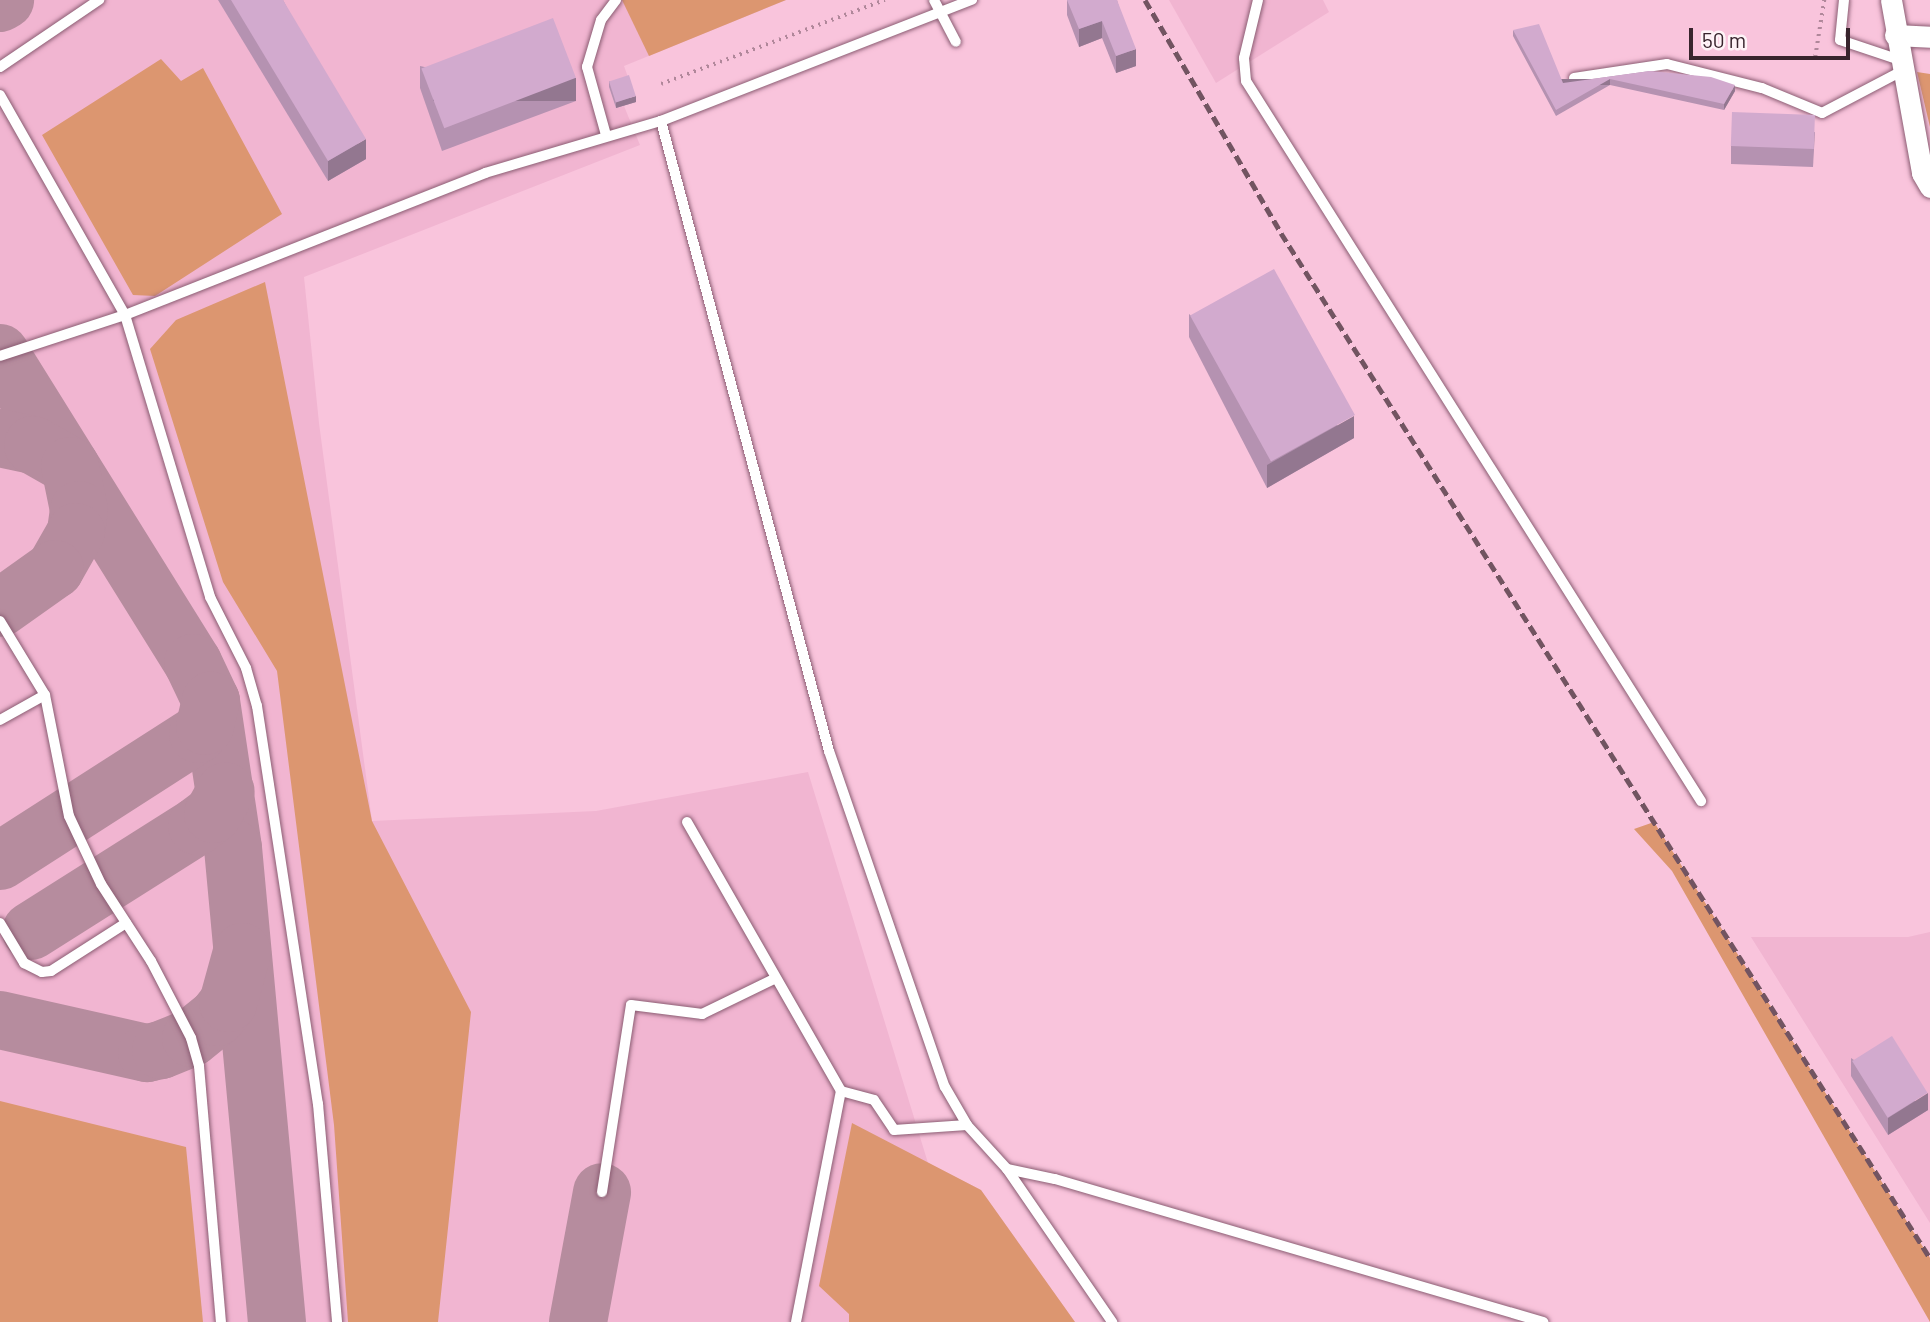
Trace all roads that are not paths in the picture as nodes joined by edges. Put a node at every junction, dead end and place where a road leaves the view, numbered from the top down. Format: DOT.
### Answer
graph roads {
  1 [pos="99,0"];
  2 [pos="616,0"];
  3 [pos="934,0"];
  4 [pos="972,0"];
  5 [pos="1258,0"];
  6 [pos="1844,0"];
  7 [pos="1891,0"];
  8 [pos="941,11"];
  9 [pos="1895,35"];
  10 [pos="1930,37"];
  11 [pos="956,41"];
  12 [pos="1901,65"];
  13 [pos="0,67"];
  14 [pos="1574,78"];
  15 [pos="0,95"];
  16 [pos="661,121"];
  17 [pos="606,135"];
  18 [pos="1930,187"];
  19 [pos="125,315"];
  20 [pos="0,356"];
  21 [pos="0,621"];
  22 [pos="45,695"];
  23 [pos="0,720"];
  24 [pos="1701,801"];
  25 [pos="687,822"];
  26 [pos="0,923"];
  27 [pos="126,923"];
  28 [pos="774,979"];
  29 [pos="841,1091"];
  30 [pos="967,1125"];
  31 [pos="1007,1169"];
  32 [pos="601,1192"];
  33 [pos="221,1322"];
  34 [pos="337,1322"];
  35 [pos="796,1322"];
  36 [pos="1112,1322"];
  37 [pos="1543,1322"];
  1 -- 13 [label="lane"];
  2 -- 17 [label="lane"];
  3 -- 8 [label="lane"];
  4 -- 8 [label="lane"];
  5 -- 24 [label="lane"];
  6 -- 12 [label="lane"];
  7 -- 9 [label="street"];
  8 -- 11 [label="lane"];
  8 -- 16 [label="lane"];
  9 -- 10 [label="street"];
  9 -- 12 [label="street"];
  12 -- 14 [label="lane"];
  12 -- 18 [label="street"];
  15 -- 19 [label="lane"];
  16 -- 17 [label="lane"];
  16 -- 30 [label="lane"];
  17 -- 19 [label="lane"];
  19 -- 20 [label="lane"];
  19 -- 34 [label="lane"];
  21 -- 22 [label="lane"];
  22 -- 23 [label="lane"];
  22 -- 27 [label="lane"];
  25 -- 28 [label="lane"];
  26 -- 27 [label="lane"];
  27 -- 33 [label="lane"];
  28 -- 29 [label="lane"];
  28 -- 32 [label="lane"];
  29 -- 30 [label="lane"];
  29 -- 35 [label="lane"];
  30 -- 31 [label="lane"];
  31 -- 36 [label="lane"];
  31 -- 37 [label="lane"];
}
